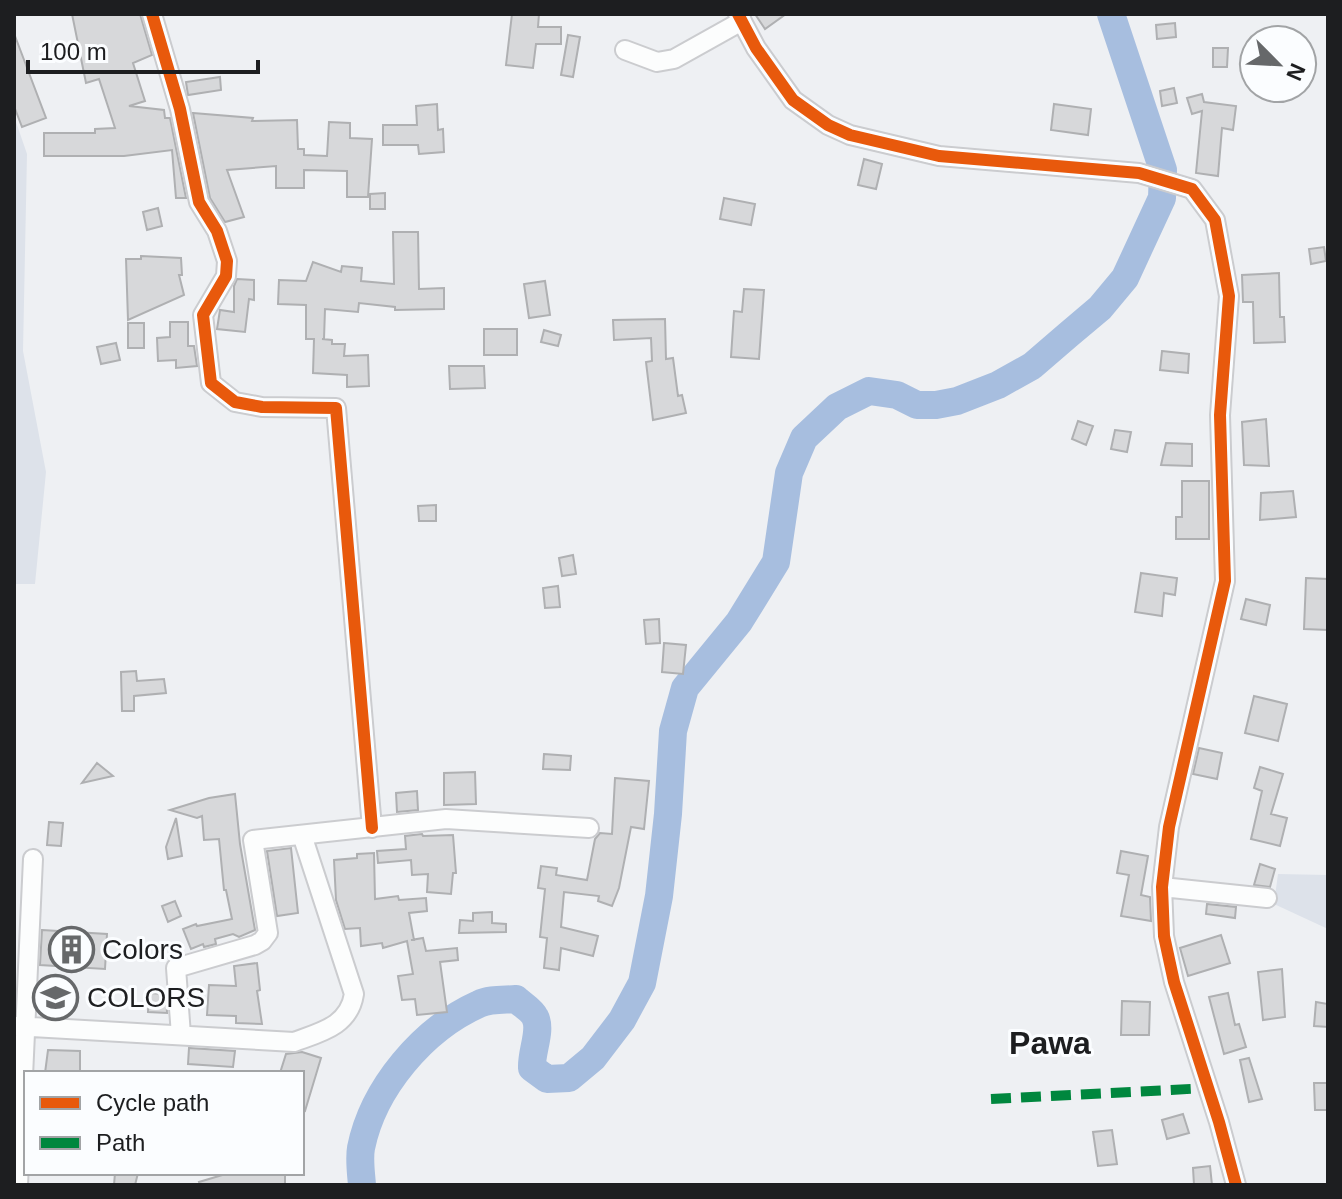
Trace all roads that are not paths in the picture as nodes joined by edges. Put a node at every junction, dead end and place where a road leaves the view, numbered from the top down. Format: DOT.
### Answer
graph roads {
  1 [pos="152,14"];
  2 [pos="740,18"];
  3 [pos="625,50"];
  4 [pos="372,828"];
  5 [pos="589,828"];
  6 [pos="302,835"];
  7 [pos="33,859"];
  8 [pos="1162,887"];
  9 [pos="1267,898"];
  10 [pos="19,1026"];
  11 [pos="181,1035"];
  12 [pos="18,1185"];
  13 [pos="1236,1185"];
  1 -- 4 [label="street"];
  2 -- 3 [label="street"];
  2 -- 8 [label="street"];
  4 -- 5 [label="street"];
  4 -- 6 [label="street"];
  6 -- 11 [label="street"];
  6 -- 11 [label="street"];
  7 -- 10 [label="street"];
  8 -- 9 [label="street"];
  8 -- 13 [label="street"];
  10 -- 11 [label="street"];
  10 -- 12 [label="street"];
}
